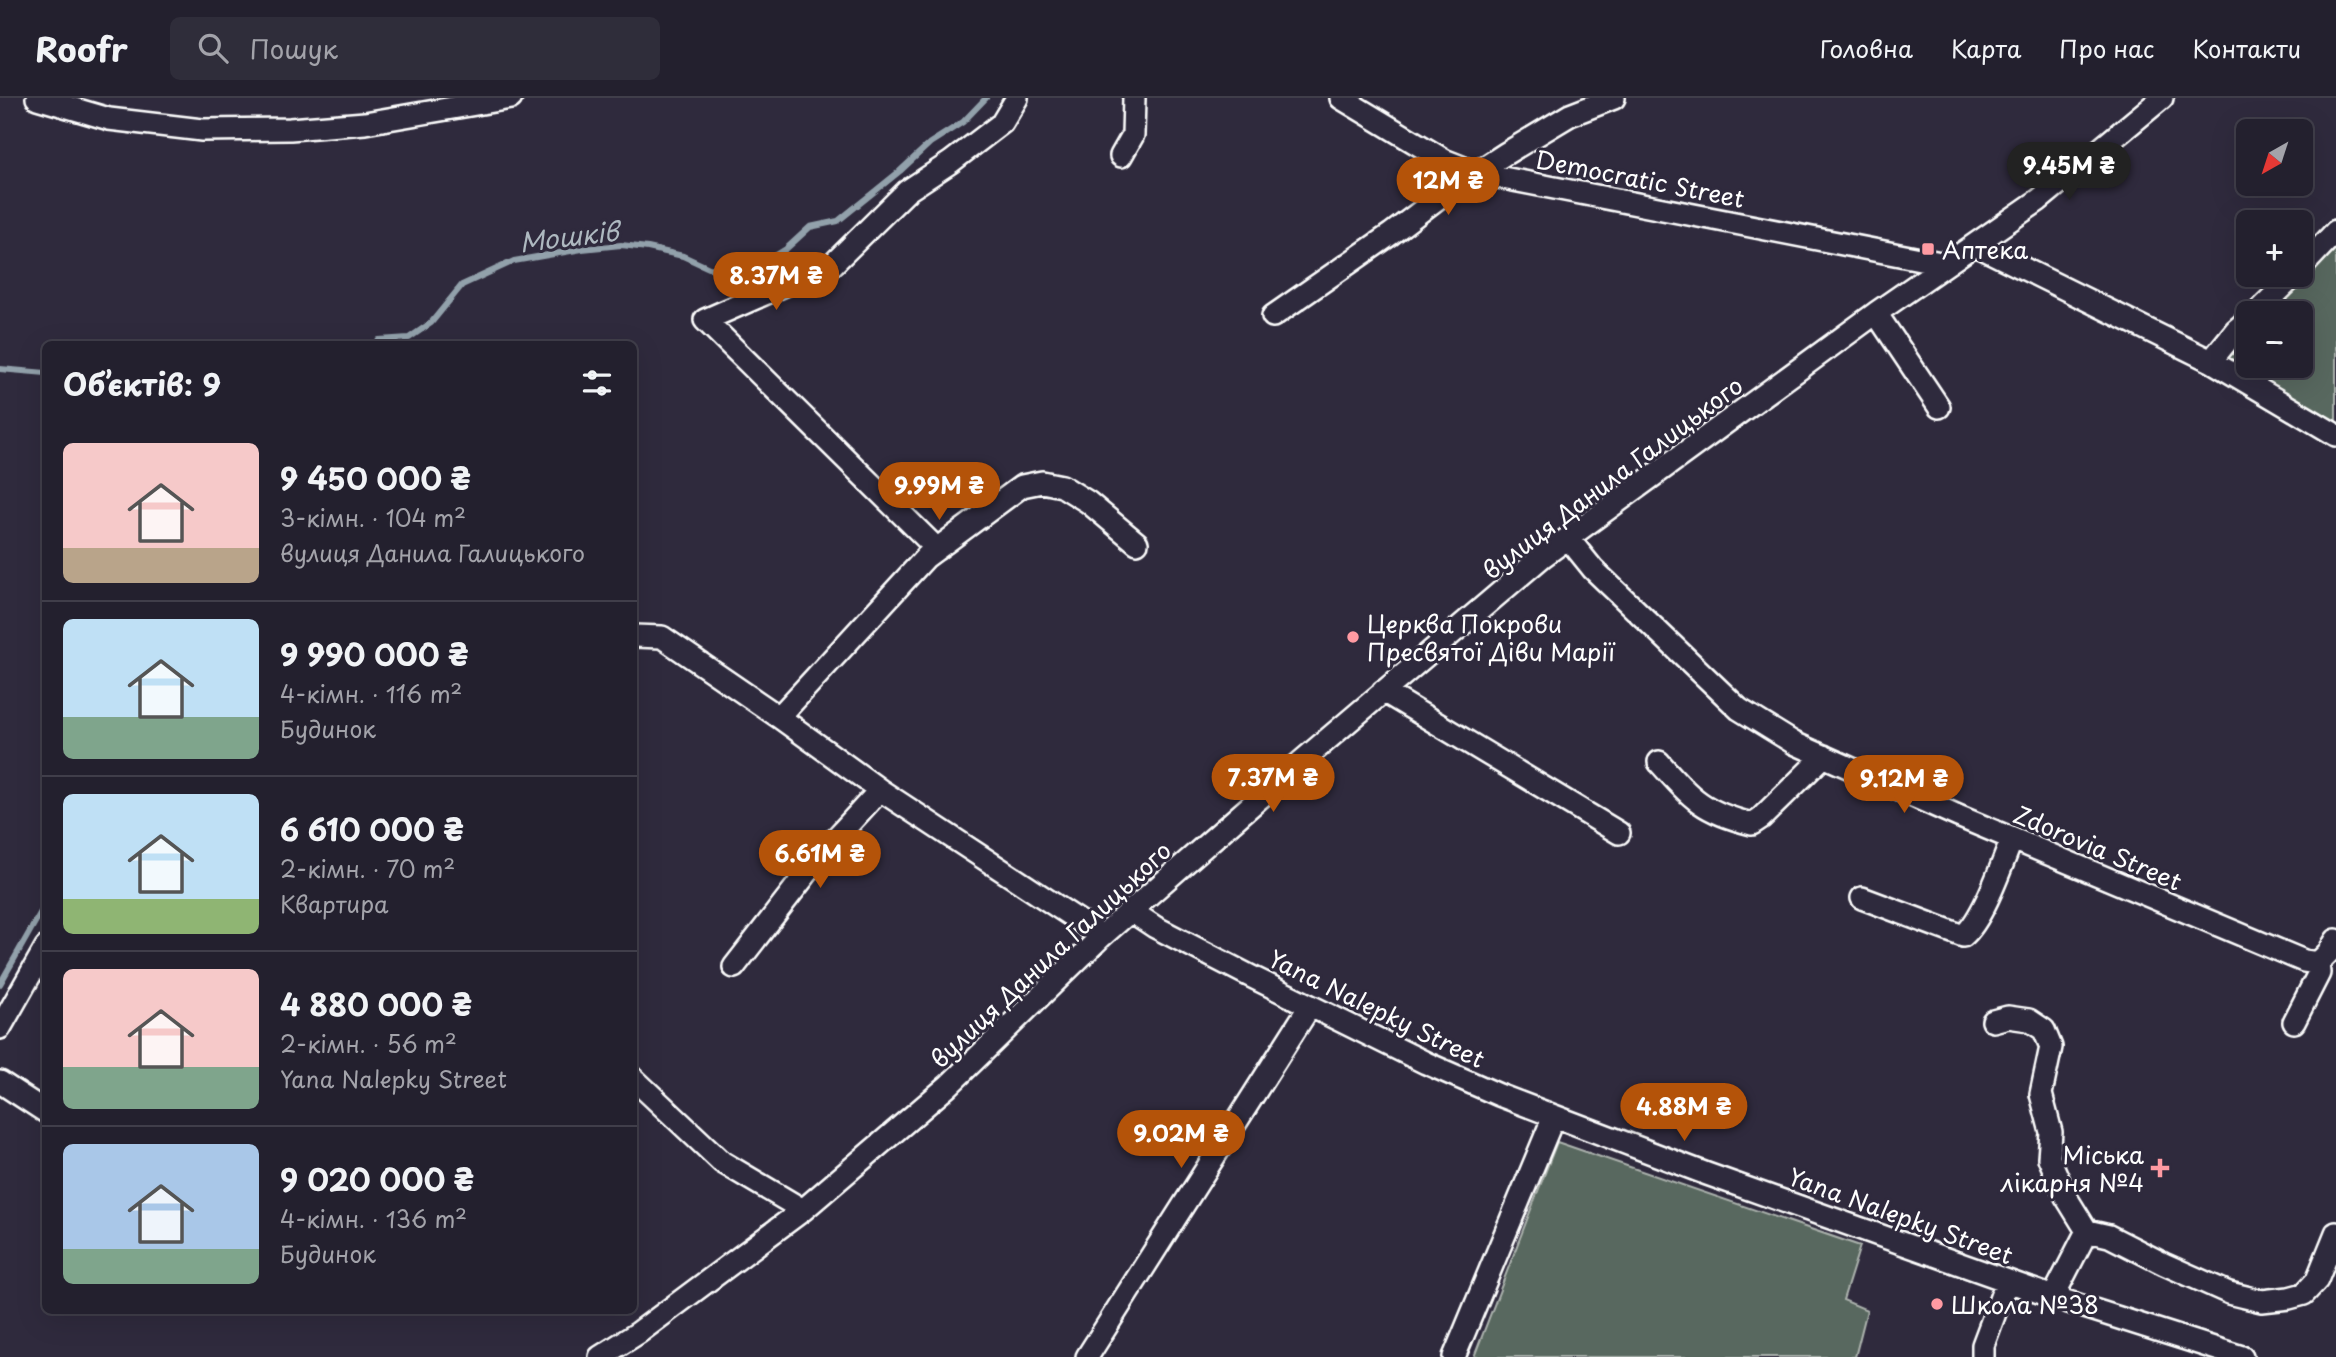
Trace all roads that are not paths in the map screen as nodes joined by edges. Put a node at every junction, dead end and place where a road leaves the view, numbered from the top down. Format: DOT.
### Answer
graph roads {
  1 [pos="37,98"];
  2 [pos="511,98"];
  3 [pos="1017,98"];
  4 [pos="1133,98"];
  5 [pos="1341,98"];
  6 [pos="1614,98"];
  7 [pos="2162,98"];
  8 [pos="1121,156"];
  9 [pos="1477,173"];
  10 [pos="2336,231"];
  11 [pos="1976,245"];
  12 [pos="2313,255"];
  13 [pos="1946,264"];
  14 [pos="2282,287"];
  15 [pos="2268,301"];
  16 [pos="1876,313"];
  17 [pos="1273,316"];
  18 [pos="2236,330"];
  19 [pos="2211,361"];
  20 [pos="1939,407"];
  21 [pos="2336,435"];
  22 [pos="1568,538"];
  23 [pos="1137,543"];
  24 [pos="937,549"];
  25 [pos="637,636"];
  26 [pos="1384,691"];
  27 [pos="779,717"];
  28 [pos="1824,756"];
  29 [pos="1659,762"];
  30 [pos="880,790"];
  31 [pos="1619,833"];
  32 [pos="2012,839"];
  33 [pos="1862,898"];
  34 [pos="1131,911"];
  35 [pos="1102,936"];
  36 [pos="2336,940"];
  37 [pos="42,954"];
  38 [pos="2318,963"];
  39 [pos="734,967"];
  40 [pos="1310,1006"];
  41 [pos="1993,1021"];
  42 [pos="2294,1022"];
  43 [pos="0,1028"];
  44 [pos="0,1082"];
  45 [pos="637,1082"];
  46 [pos="42,1109"];
  47 [pos="1554,1116"];
  48 [pos="803,1210"];
  49 [pos="2087,1231"];
  50 [pos="2336,1233"];
  51 [pos="2007,1281"];
  52 [pos="2053,1297"];
  53 [pos="2229,1355"];
  54 [pos="600,1357"];
  55 [pos="1087,1357"];
  56 [pos="1454,1357"];
  57 [pos="1983,1357"];
  1 -- 2 [label="street"];
  3 -- 24 [label="street"];
  4 -- 8 [label="street"];
  5 -- 9 [label="street, Democratic Street"];
  6 -- 9 [label="street"];
  7 -- 11 [label="street, вулиця Данила Галицького"];
  9 -- 13 [label="street, Democratic Street"];
  9 -- 17 [label="street"];
  10 -- 12 [label="street"];
  11 -- 13 [label="street, вулиця Данила Галицького"];
  11 -- 19 [label="street"];
  13 -- 16 [label="street, вулиця Данила Галицького"];
  14 -- 15 [label="street"];
  16 -- 20 [label="street"];
  16 -- 22 [label="street, вулиця Данила Галицького"];
  18 -- 19 [label="street"];
  19 -- 21 [label="street"];
  22 -- 26 [label="street, вулиця Данила Галицького"];
  22 -- 28 [label="street, Zdorovia Street"];
  23 -- 24 [label="street"];
  24 -- 27 [label="street"];
  25 -- 27 [label="street"];
  26 -- 31 [label="street"];
  26 -- 34 [label="street, вулиця Данила Галицького"];
  27 -- 30 [label="street"];
  28 -- 29 [label="street"];
  28 -- 32 [label="street, Zdorovia Street"];
  30 -- 35 [label="street"];
  30 -- 39 [label="street"];
  32 -- 33 [label="street"];
  32 -- 38 [label="street, Zdorovia Street"];
  34 -- 35 [label="street, вулиця Данила Галицького"];
  34 -- 40 [label="street, Yana Nalepky Street"];
  35 -- 48 [label="street, вулиця Данила Галицького"];
  36 -- 38 [label="street"];
  37 -- 43 [label="street"];
  38 -- 42 [label="street"];
  40 -- 47 [label="street, Yana Nalepky Street"];
  40 -- 55 [label="street"];
  41 -- 49 [label="street"];
  44 -- 46 [label="street"];
  45 -- 48 [label="street"];
  47 -- 51 [label="street, Yana Nalepky Street"];
  47 -- 56 [label="street"];
  48 -- 54 [label="street, вулиця Данила Галицького"];
  49 -- 50 [label="street"];
  49 -- 52 [label="street"];
  51 -- 52 [label="street, Yana Nalepky Street"];
  51 -- 57 [label="street"];
  52 -- 53 [label="street, Yana Nalepky Street"];
}
